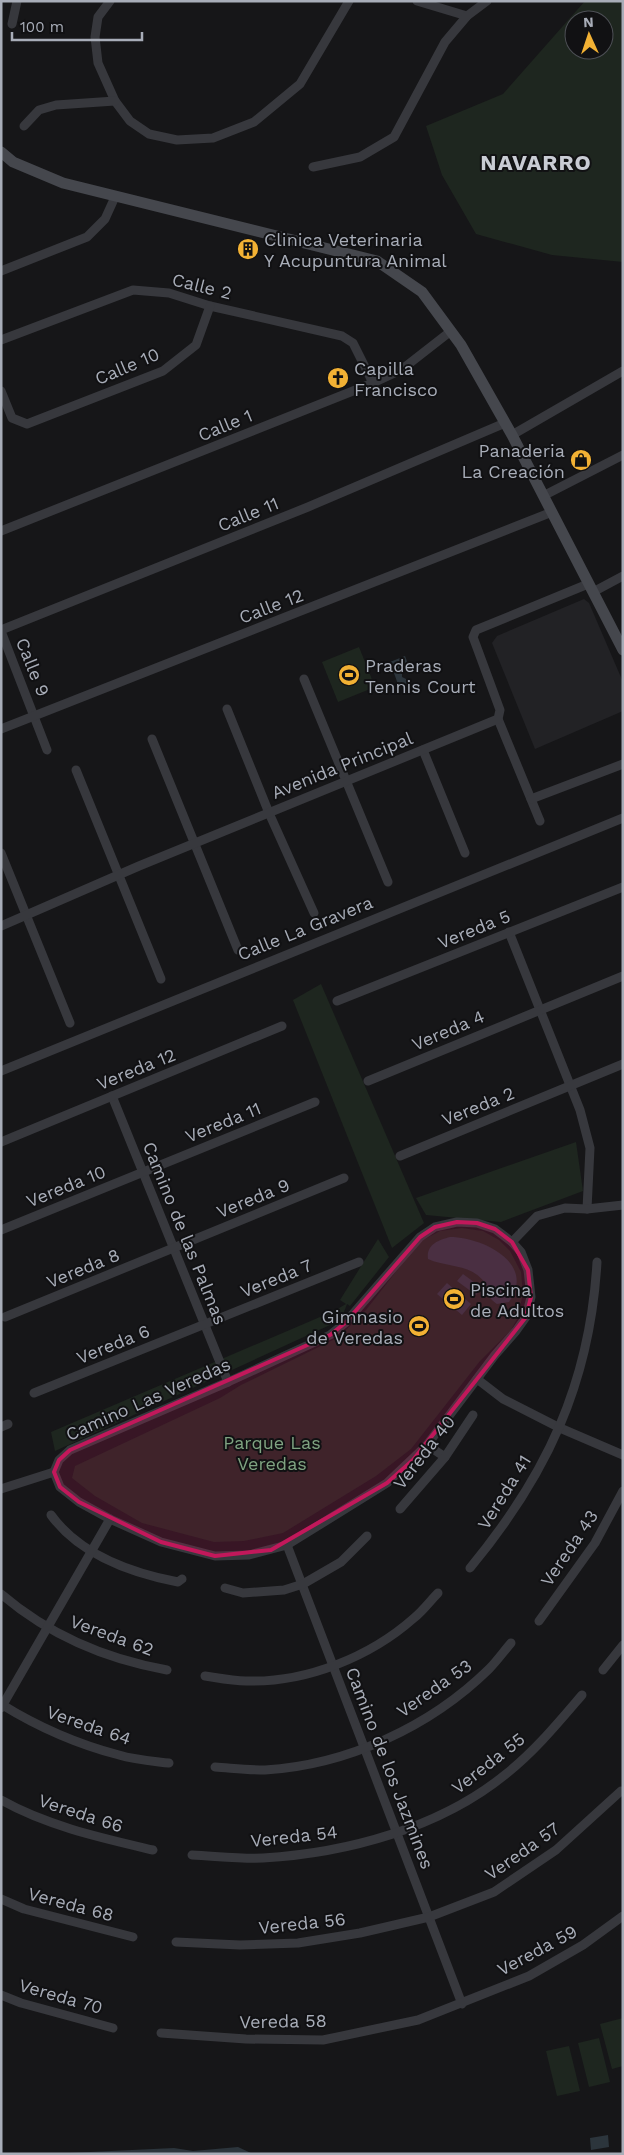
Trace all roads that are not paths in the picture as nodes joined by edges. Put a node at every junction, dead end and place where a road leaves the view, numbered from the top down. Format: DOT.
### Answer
graph roads {
  1 [pos="17,1"];
  2 [pos="110,1"];
  3 [pos="349,1"];
  4 [pos="417,1"];
  5 [pos="487,1"];
  6 [pos="467,16"];
  7 [pos="12,24"];
  8 [pos="115,102"];
  9 [pos="24,126"];
  10 [pos="1,152"];
  11 [pos="313,167"];
  12 [pos="115,197"];
  13 [pos="1,271"];
  14 [pos="210,306"];
  15 [pos="450,331"];
  16 [pos="1,340"];
  17 [pos="623,371"];
  18 [pos="373,383"];
  19 [pos="1,391"];
  20 [pos="505,423"];
  21 [pos="512,435"];
  22 [pos="623,455"];
  23 [pos="543,496"];
  24 [pos="552,512"];
  25 [pos="1,531"];
  26 [pos="623,576"];
  27 [pos="591,588"];
  28 [pos="1,630"];
  29 [pos="623,650"];
  30 [pos="304,679"];
  31 [pos="227,709"];
  32 [pos="35,716"];
  33 [pos="498,719"];
  34 [pos="1,729"];
  35 [pos="152,739"];
  36 [pos="47,750"];
  37 [pos="423,750"];
  38 [pos="623,764"];
  39 [pos="76,770"];
  40 [pos="347,781"];
  41 [pos="530,799"];
  42 [pos="269,813"];
  43 [pos="623,818"];
  44 [pos="540,821"];
  45 [pos="194,844"];
  46 [pos="1,853"];
  47 [pos="465,853"];
  48 [pos="119,875"];
  49 [pos="388,882"];
  50 [pos="623,887"];
  51 [pos="314,913"];
  52 [pos="26,915"];
  53 [pos="1,926"];
  54 [pos="510,932"];
  55 [pos="238,950"];
  56 [pos="623,976"];
  57 [pos="161,979"];
  58 [pos="337,1001"];
  59 [pos="540,1010"];
  60 [pos="70,1023"];
  61 [pos="282,1026"];
  62 [pos="623,1064"];
  63 [pos="1,1071"];
  64 [pos="368,1081"];
  65 [pos="570,1087"];
  66 [pos="112,1096"];
  67 [pos="315,1102"];
  68 [pos="1,1142"];
  69 [pos="400,1156"];
  70 [pos="144,1172"];
  71 [pos="344,1178"];
  72 [pos="623,1205"];
  73 [pos="587,1209"];
  74 [pos="1,1230"];
  75 [pos="512,1242"];
  76 [pos="174,1248"];
  77 [pos="359,1262"];
  78 [pos="597,1262"];
  79 [pos="5,1317"];
  80 [pos="205,1324"];
  81 [pos="477,1379"];
  82 [pos="228,1382"];
  83 [pos="34,1393"];
  84 [pos="473,1415"];
  85 [pos="560,1428"];
  86 [pos="427,1445"];
  87 [pos="623,1456"];
  88 [pos="445,1457"];
  89 [pos="54,1472"];
  90 [pos="1,1489"];
  91 [pos="623,1492"];
  92 [pos="400,1509"];
  93 [pos="50,1515"];
  94 [pos="110,1519"];
  95 [pos="366,1536"];
  96 [pos="287,1545"];
  97 [pos="92,1551"];
  98 [pos="470,1568"];
  99 [pos="182,1578"];
  100 [pos="303,1584"];
  101 [pos="225,1588"];
  102 [pos="438,1593"];
  103 [pos="1,1594"];
  104 [pos="538,1620"];
  105 [pos="47,1628"];
  106 [pos="511,1643"];
  107 [pos="623,1645"];
  108 [pos="333,1666"];
  109 [pos="167,1670"];
  110 [pos="603,1670"];
  111 [pos="205,1676"];
  112 [pos="582,1695"];
  113 [pos="2,1706"];
  114 [pos="366,1748"];
  115 [pos="169,1763"];
  116 [pos="215,1767"];
  117 [pos="621,1791"];
  118 [pos="1,1800"];
  119 [pos="397,1831"];
  120 [pos="152,1850"];
  121 [pos="192,1855"];
  122 [pos="1,1899"];
  123 [pos="623,1916"];
  124 [pos="430,1917"];
  125 [pos="133,1937"];
  126 [pos="176,1942"];
  127 [pos="1,1995"];
  128 [pos="462,2004"];
  129 [pos="113,2028"];
  130 [pos="161,2033"];
  1 -- 7 [label="street"];
  2 -- 8 [label="street"];
  3 -- 8 [label="street"];
  4 -- 6 [label="street"];
  5 -- 6 [label="street"];
  6 -- 11 [label="street"];
  8 -- 9 [label="street"];
  10 -- 12 [label="street"];
  12 -- 13 [label="street"];
  12 -- 15 [label="street"];
  14 -- 16 [label="street, Calle 2"];
  14 -- 18 [label="street, Calle 2"];
  14 -- 19 [label="street, Calle 10"];
  15 -- 18 [label="street, Calle 1"];
  15 -- 20 [label="street"];
  17 -- 21 [label="street"];
  18 -- 25 [label="street, Calle 1"];
  20 -- 21 [label="street"];
  20 -- 28 [label="street, Calle 11"];
  21 -- 23 [label="street"];
  22 -- 23 [label="street"];
  23 -- 24 [label="street"];
  24 -- 27 [label="street"];
  24 -- 32 [label="street, Calle 12"];
  26 -- 27 [label="street"];
  27 -- 29 [label="street"];
  27 -- 33 [label="street"];
  28 -- 32 [label="street, Calle 9"];
  30 -- 40 [label="street"];
  31 -- 42 [label="street"];
  32 -- 34 [label="street, Calle 12"];
  32 -- 36 [label="street, Calle 9"];
  33 -- 37 [label="street, Avenida Principal"];
  33 -- 41 [label="street"];
  35 -- 45 [label="street"];
  37 -- 40 [label="street, Avenida Principal"];
  37 -- 47 [label="street"];
  38 -- 41 [label="street"];
  39 -- 48 [label="street"];
  40 -- 42 [label="street, Avenida Principal"];
  40 -- 49 [label="street"];
  41 -- 44 [label="street"];
  42 -- 45 [label="street, Avenida Principal"];
  42 -- 51 [label="street"];
  43 -- 63 [label="street, Calle La Gravera"];
  45 -- 48 [label="street, Avenida Principal"];
  45 -- 55 [label="street"];
  46 -- 52 [label="street"];
  48 -- 52 [label="street, Avenida Principal"];
  48 -- 57 [label="street"];
  50 -- 54 [label="street, Vereda 5"];
  52 -- 53 [label="street, Avenida Principal"];
  52 -- 60 [label="street"];
  54 -- 58 [label="street, Vereda 5"];
  54 -- 59 [label="street"];
  56 -- 59 [label="street, Vereda 4"];
  59 -- 64 [label="street, Vereda 4"];
  59 -- 65 [label="street"];
  61 -- 66 [label="street, Vereda 12"];
  62 -- 65 [label="street, Vereda 2"];
  65 -- 69 [label="street, Vereda 2"];
  65 -- 73 [label="street"];
  66 -- 68 [label="street, Vereda 12"];
  66 -- 70 [label="street, Camino de las Palmas"];
  67 -- 70 [label="street, Vereda 11"];
  70 -- 74 [label="street, Vereda 10"];
  70 -- 76 [label="street, Camino de las Palmas"];
  71 -- 76 [label="street, Vereda 9"];
  72 -- 73 [label="street"];
  73 -- 75 [label="street"];
  75 -- 81 [label="street, Camino Las Veredas"];
  75 -- 82 [label="street, Camino Las Veredas"];
  76 -- 79 [label="street, Vereda 8"];
  76 -- 80 [label="street, Camino de las Palmas"];
  77 -- 80 [label="street, Vereda 7"];
  78 -- 85 [label="street, Vereda 41"];
  80 -- 82 [label="street, Camino de las Palmas"];
  80 -- 83 [label="street, Vereda 6"];
  81 -- 85 [label="street"];
  81 -- 86 [label="street, Camino Las Veredas"];
  82 -- 89 [label="street, Camino Las Veredas"];
  84 -- 88 [label="street, Vereda 40"];
  85 -- 87 [label="street"];
  85 -- 98 [label="street, Vereda 41"];
  86 -- 88 [label="street"];
  86 -- 96 [label="street, Camino Las Veredas"];
  88 -- 92 [label="street, Vereda 40"];
  89 -- 90 [label="street"];
  89 -- 94 [label="street, Camino Las Veredas"];
  91 -- 104 [label="street, Vereda 43"];
  93 -- 97 [label="street"];
  94 -- 96 [label="street, Camino Las Veredas"];
  94 -- 97 [label="street"];
  95 -- 100 [label="street"];
  96 -- 100 [label="street, Camino de los Jazmines"];
  97 -- 99 [label="street"];
  97 -- 105 [label="street"];
  100 -- 101 [label="street"];
  100 -- 108 [label="street, Camino de los Jazmines"];
  102 -- 108 [label="street"];
  103 -- 105 [label="street, Vereda 62"];
  105 -- 109 [label="street, Vereda 62"];
  105 -- 113 [label="street"];
  106 -- 114 [label="street, Vereda 53"];
  107 -- 110 [label="street"];
  108 -- 111 [label="street"];
  108 -- 114 [label="street, Camino de los Jazmines"];
  112 -- 119 [label="street, Vereda 55"];
  113 -- 115 [label="street, Vereda 64"];
  114 -- 116 [label="street, Vereda 53"];
  114 -- 119 [label="street, Camino de los Jazmines"];
  117 -- 124 [label="street, Vereda 57"];
  118 -- 120 [label="street, Vereda 66"];
  119 -- 121 [label="street, Vereda 54"];
  119 -- 124 [label="street, Camino de los Jazmines"];
  122 -- 125 [label="street, Vereda 68"];
  123 -- 128 [label="street, Vereda 59"];
  124 -- 126 [label="street, Vereda 56"];
  124 -- 128 [label="street, Camino de los Jazmines"];
  127 -- 129 [label="street, Vereda 70"];
  128 -- 130 [label="street, Vereda 58"];
}
